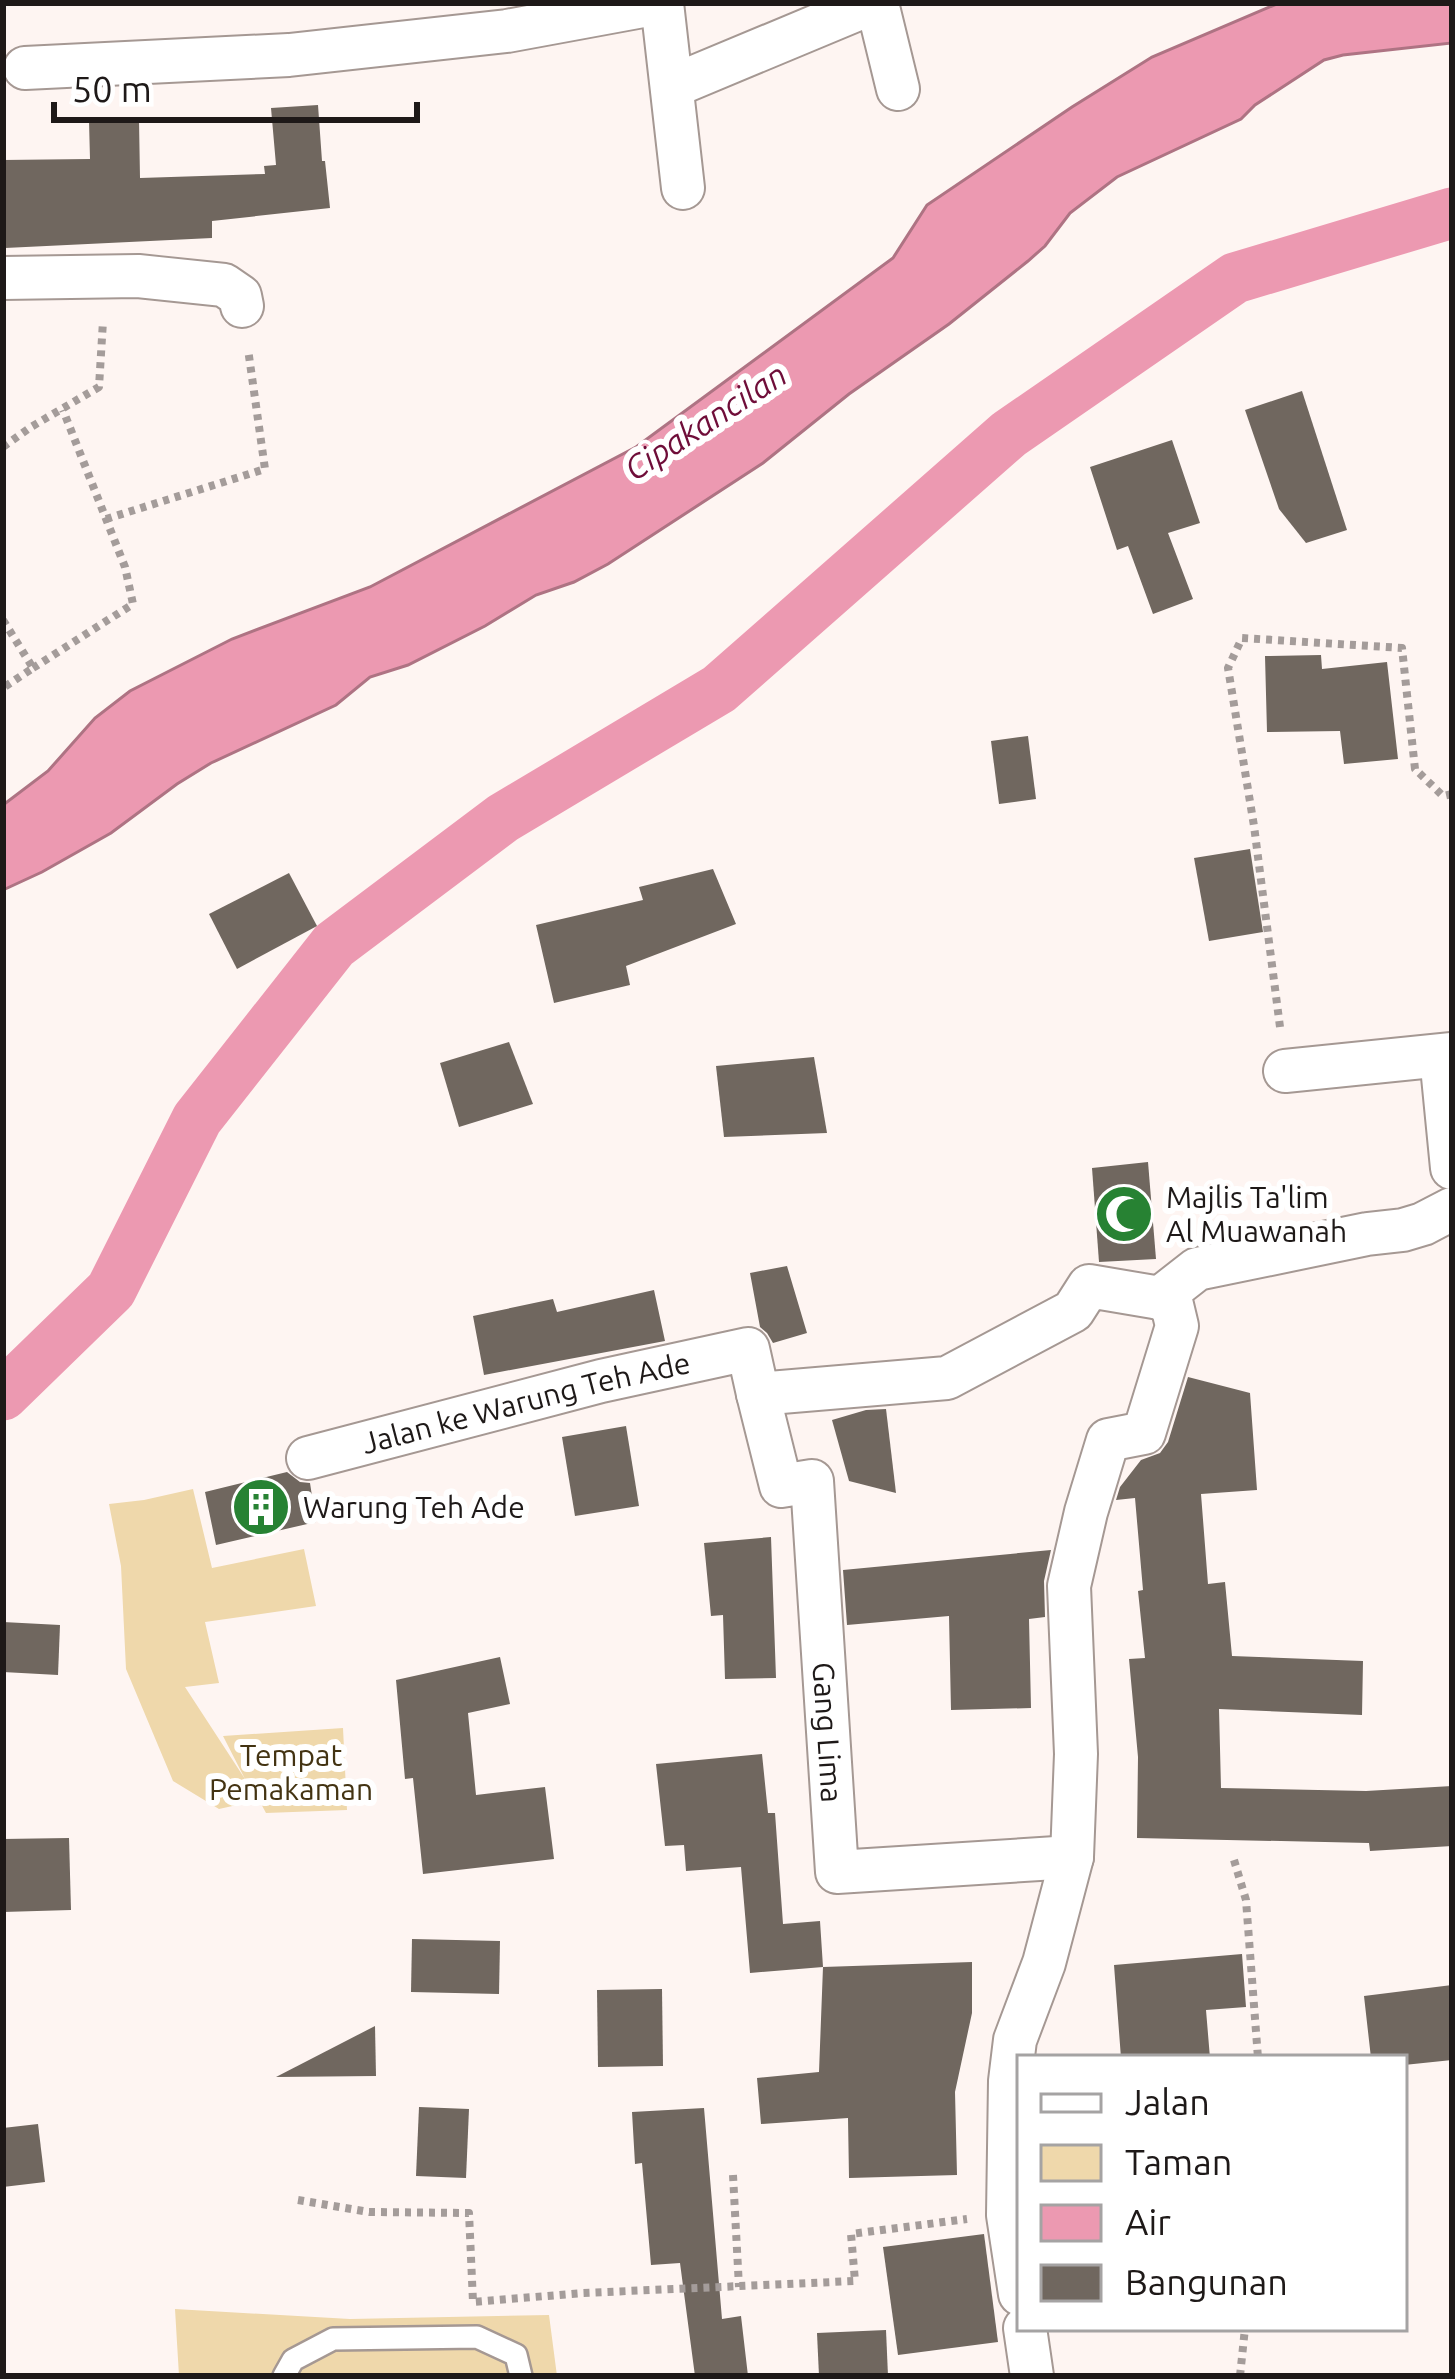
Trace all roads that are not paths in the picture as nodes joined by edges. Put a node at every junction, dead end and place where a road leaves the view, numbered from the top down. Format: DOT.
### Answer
graph roads {
  1 [pos="660,3"];
  2 [pos="875,3"];
  3 [pos="25,68"];
  4 [pos="673,86"];
  5 [pos="898,89"];
  6 [pos="683,188"];
  7 [pos="3,278"];
  8 [pos="242,306"];
  9 [pos="1446,1055"];
  10 [pos="1285,1071"];
  11 [pos="1452,1168"];
  12 [pos="1452,1209"];
  13 [pos="1160,1298"];
  14 [pos="758,1394"];
  15 [pos="308,1458"];
  16 [pos="1072,1856"];
  17 [pos="1017,2274"];
  18 [pos="1026,2331"];
  19 [pos="284,2376"];
  20 [pos="521,2376"];
  21 [pos="1033,2376"];
  1 -- 3 [label="street"];
  1 -- 4 [label="street"];
  2 -- 4 [label="street"];
  2 -- 5 [label="street"];
  4 -- 6 [label="street"];
  7 -- 8 [label="street"];
  9 -- 10 [label="street"];
  9 -- 11 [label="street"];
  12 -- 13 [label="street"];
  13 -- 14 [label="street"];
  13 -- 16 [label="street"];
  14 -- 15 [label="street, Jalan ke Warung Teh Ade"];
  14 -- 16 [label="street, Gang Lima"];
  16 -- 17 [label="street"];
  18 -- 21 [label="street"];
  19 -- 20 [label="lane"];
}
